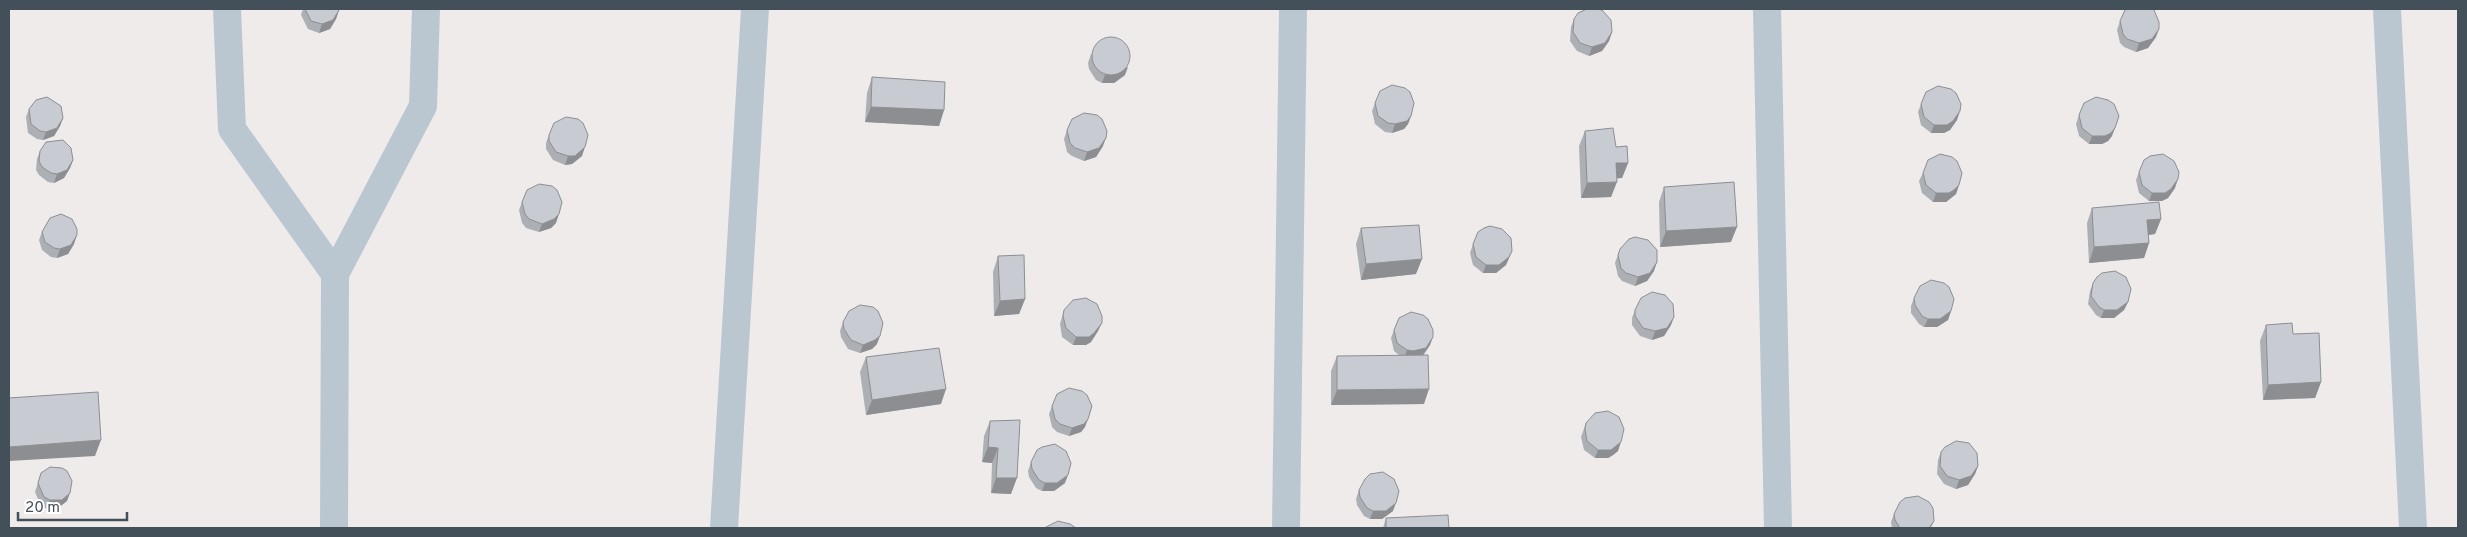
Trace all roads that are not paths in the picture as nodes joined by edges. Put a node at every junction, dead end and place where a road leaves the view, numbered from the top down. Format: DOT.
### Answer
graph roads {
  1 [pos="227,9"];
  2 [pos="426,9"];
  3 [pos="755,9"];
  4 [pos="1293,9"];
  5 [pos="1767,9"];
  6 [pos="2387,9"];
  7 [pos="335,274"];
  8 [pos="334,528"];
  9 [pos="724,528"];
  10 [pos="1286,528"];
  11 [pos="1778,528"];
  12 [pos="2413,528"];
  1 -- 7 [label="street"];
  2 -- 7 [label="street"];
  3 -- 9 [label="street"];
  4 -- 10 [label="street"];
  5 -- 11 [label="street"];
  6 -- 12 [label="street"];
  7 -- 8 [label="street"];
}
